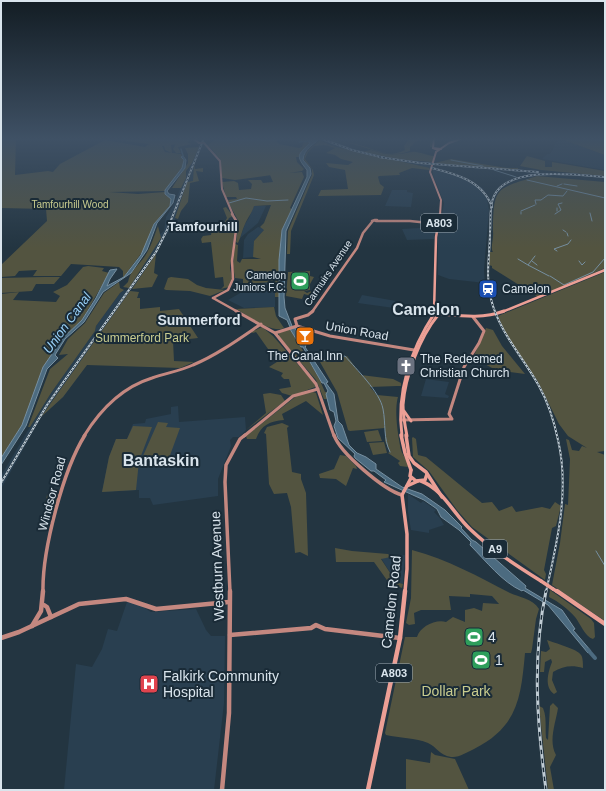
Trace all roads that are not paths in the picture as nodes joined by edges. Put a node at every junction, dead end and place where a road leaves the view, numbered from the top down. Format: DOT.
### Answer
graph roads {
  1 [pos="221,175"];
  2 [pos="431,175"];
  3 [pos="439,224"];
  4 [pos="605,270"];
  5 [pos="434,307"];
  6 [pos="434,312"];
  7 [pos="440,313"];
  8 [pos="473,317"];
  9 [pos="262,324"];
  10 [pos="296,326"];
  11 [pos="275,333"];
  12 [pos="419,347"];
  13 [pos="414,350"];
  14 [pos="318,389"];
  15 [pos="403,405"];
  16 [pos="449,414"];
  17 [pos="402,420"];
  18 [pos="411,420"];
  19 [pos="417,420"];
  20 [pos="445,420"];
  21 [pos="405,431"];
  22 [pos="422,469"];
  23 [pos="411,470"];
  24 [pos="427,474"];
  25 [pos="411,478"];
  26 [pos="419,481"];
  27 [pos="404,491"];
  28 [pos="442,497"];
  29 [pos="229,602"];
  30 [pos="44,605"];
  31 [pos="51,617"];
  32 [pos="605,624"];
  33 [pos="32,626"];
  34 [pos="230,635"];
  35 [pos="1,638"];
  36 [pos="400,638"];
  37 [pos="222,790"];
  38 [pos="368,790"];
  1 -- 9 [label="street, bridge"];
  2 -- 3 [label="main road, A803"];
  3 -- 5 [label="main road, A803"];
  3 -- 10 [label="street, Carmuirs Avenue"];
  4 -- 8 [label="main road"];
  5 -- 6 [label="main road, A803"];
  5 -- 7 [label="main road"];
  6 -- 7 [label="main road"];
  6 -- 13 [label="main road"];
  7 -- 8 [label="main road"];
  7 -- 12 [label="main road"];
  8 -- 16 [label="street"];
  9 -- 11 [label="street"];
  9 -- 30 [label="street, Windsor Road"];
  10 -- 11 [label="street"];
  10 -- 13 [label="street, Union Road"];
  11 -- 14 [label="street"];
  12 -- 13 [label="main road"];
  12 -- 15 [label="main road"];
  13 -- 17 [label="main road"];
  14 -- 27 [label="street"];
  14 -- 29 [label="street, Westburn Avenue"];
  15 -- 17 [label="main road"];
  15 -- 18 [label="main road"];
  16 -- 20 [label="street"];
  16 -- 20 [label="street"];
  17 -- 18 [label="street"];
  17 -- 21 [label="main road"];
  17 -- 23 [label="main road"];
  18 -- 19 [label="street"];
  19 -- 20 [label="street"];
  19 -- 21 [label="street"];
  21 -- 22 [label="main road"];
  22 -- 23 [label="main road"];
  22 -- 24 [label="main road"];
  23 -- 25 [label="main road"];
  24 -- 26 [label="main road"];
  24 -- 28 [label="main road, A9"];
  25 -- 26 [label="main road"];
  25 -- 27 [label="main road"];
  26 -- 27 [label="main road"];
  26 -- 28 [label="main road, A9"];
  27 -- 36 [label="main road, Camelon Road / A803"];
  28 -- 32 [label="main road, A9, bridge"];
  29 -- 31 [label="street"];
  29 -- 34 [label="street, Westburn Avenue"];
  30 -- 31 [label="street"];
  30 -- 33 [label="street, Windsor Road"];
  31 -- 33 [label="street"];
  33 -- 35 [label="street"];
  34 -- 36 [label="street"];
  34 -- 37 [label="street, Westburn Avenue"];
  36 -- 38 [label="main road, Camelon Road / A803"];
}
